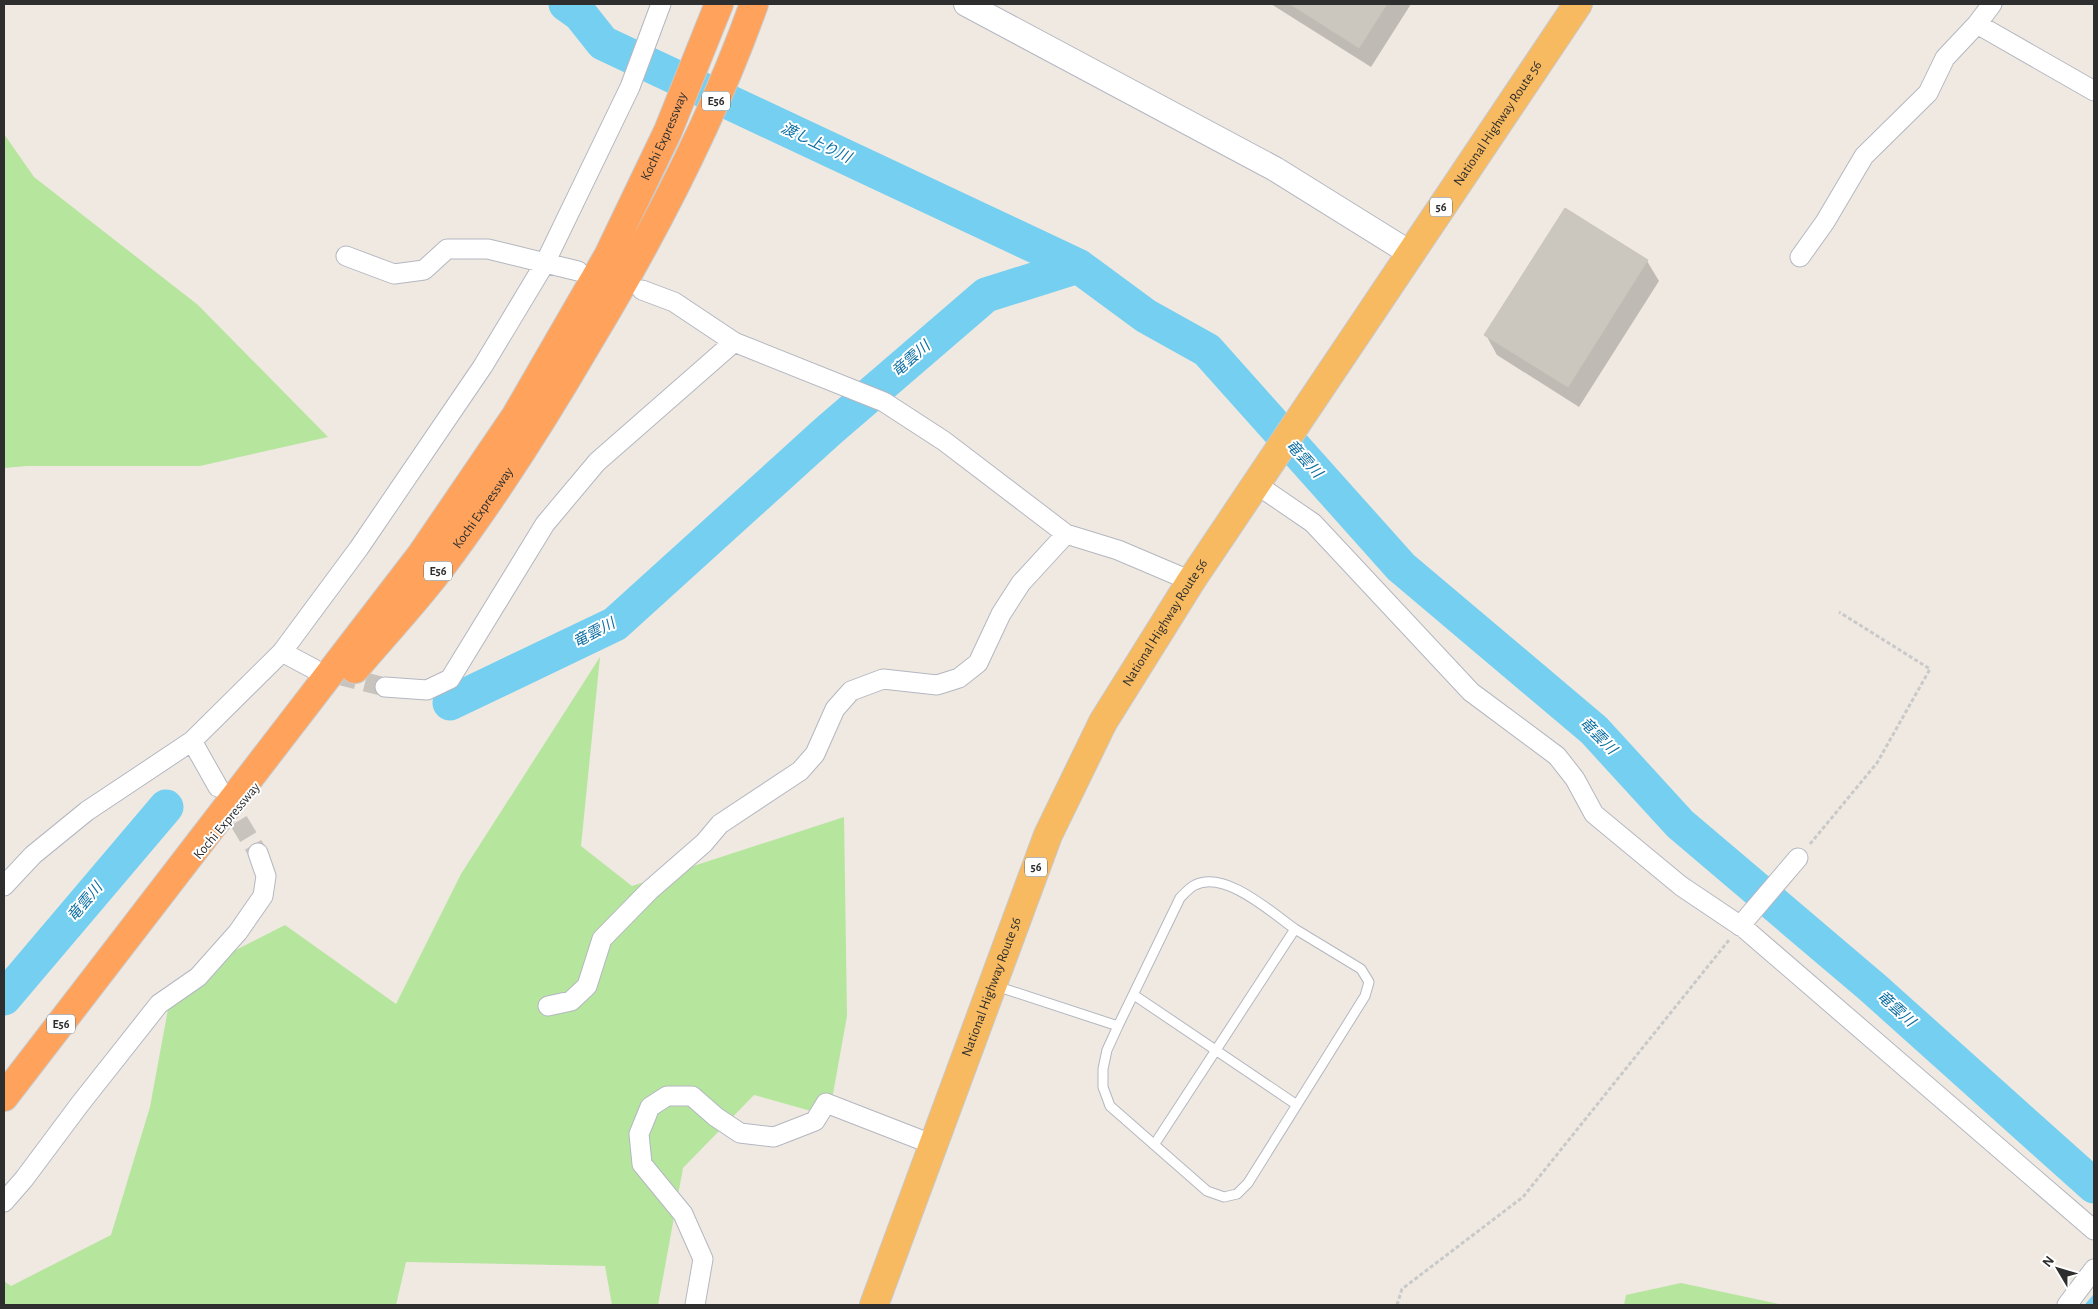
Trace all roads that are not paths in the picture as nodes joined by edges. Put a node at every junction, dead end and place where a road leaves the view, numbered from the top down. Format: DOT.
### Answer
graph roads {
  1 [pos="661,4"];
  2 [pos="719,4"];
  3 [pos="754,4"];
  4 [pos="966,4"];
  5 [pos="1578,4"];
  6 [pos="1992,4"];
  7 [pos="1977,24"];
  8 [pos="2094,91"];
  9 [pos="1410,253"];
  10 [pos="346,256"];
  11 [pos="1800,257"];
  12 [pos="545,263"];
  13 [pos="578,271"];
  14 [pos="642,290"];
  15 [pos="734,342"];
  16 [pos="1263,474"];
  17 [pos="1066,534"];
  18 [pos="1191,581"];
  19 [pos="282,652"];
  20 [pos="314,669"];
  21 [pos="385,687"];
  22 [pos="192,741"];
  23 [pos="218,787"];
  24 [pos="258,852"];
  25 [pos="1798,858"];
  26 [pos="4,886"];
  27 [pos="1740,926"];
  28 [pos="1295,929"];
  29 [pos="117,951"];
  30 [pos="993,986"];
  31 [pos="1134,994"];
  32 [pos="548,1006"];
  33 [pos="1118,1026"];
  34 [pos="1216,1050"];
  35 [pos="4,1097"];
  36 [pos="1297,1105"];
  37 [pos="934,1144"];
  38 [pos="1154,1145"];
  39 [pos="4,1202"];
  40 [pos="2094,1230"];
  41 [pos="2094,1268"];
  42 [pos="695,1305"];
  43 [pos="874,1305"];
  44 [pos="2067,1305"];
  1 -- 12 [label="street"];
  2 -- 29 [label="highway, Kochi Expressway / E56"];
  3 -- 29 [label="highway, Kochi Expressway / E56"];
  4 -- 9 [label="street"];
  5 -- 9 [label="highway, National Highway Route 56 / 56"];
  6 -- 7 [label="street"];
  7 -- 8 [label="street"];
  7 -- 11 [label="street"];
  9 -- 16 [label="highway, National Highway Route 56 / 56"];
  10 -- 12 [label="street"];
  12 -- 13 [label="street"];
  12 -- 19 [label="street"];
  14 -- 15 [label="street"];
  15 -- 17 [label="street"];
  15 -- 21 [label="street"];
  16 -- 18 [label="highway, National Highway Route 56 / 56"];
  16 -- 27 [label="street"];
  17 -- 18 [label="street"];
  17 -- 32 [label="street"];
  18 -- 30 [label="highway, National Highway Route 56 / 56"];
  19 -- 20 [label="street"];
  19 -- 22 [label="street"];
  22 -- 23 [label="street"];
  22 -- 26 [label="street"];
  24 -- 39 [label="street"];
  25 -- 27 [label="street"];
  27 -- 40 [label="street"];
  28 -- 31 [label="lane"];
  28 -- 34 [label="lane"];
  28 -- 36 [label="lane"];
  29 -- 35 [label="highway, Kochi Expressway / E56"];
  30 -- 33 [label="lane"];
  30 -- 37 [label="highway, National Highway Route 56 / 56"];
  31 -- 33 [label="lane"];
  31 -- 34 [label="lane"];
  33 -- 38 [label="lane"];
  34 -- 36 [label="lane"];
  34 -- 38 [label="lane"];
  36 -- 38 [label="lane"];
  37 -- 42 [label="street"];
  37 -- 43 [label="highway, National Highway Route 56 / 56"];
  41 -- 44 [label="street"];
}
